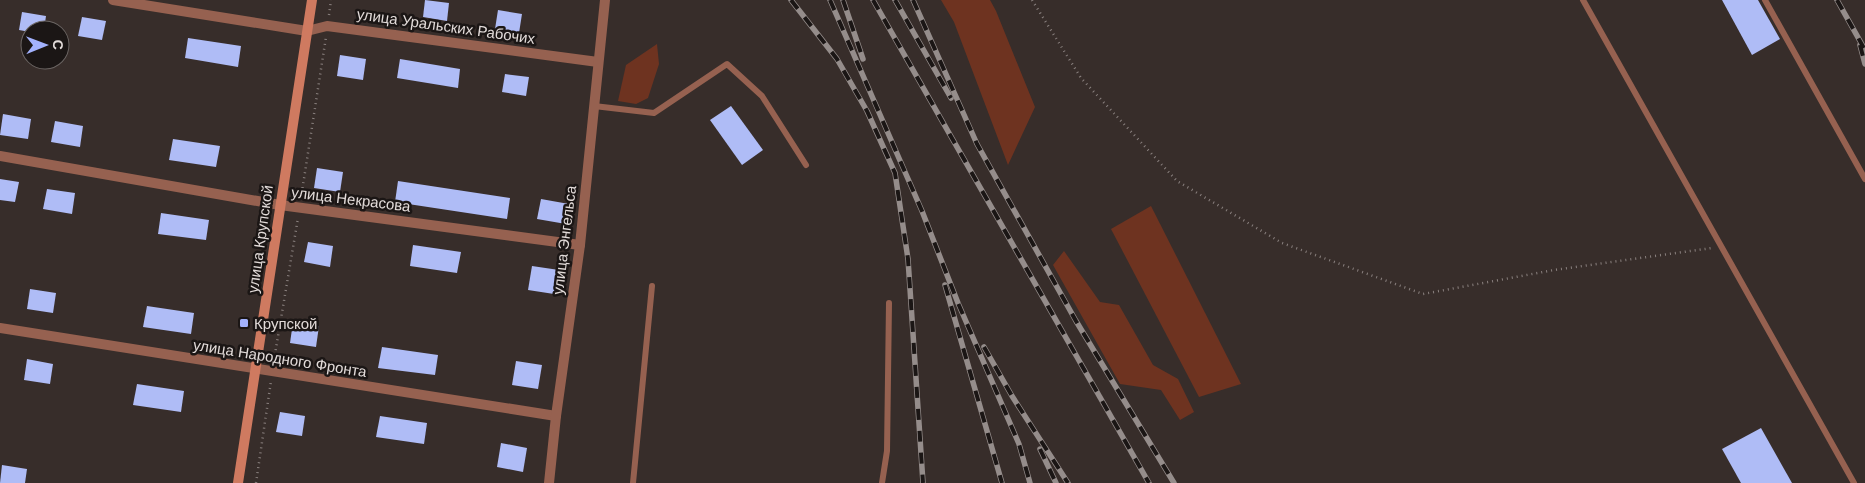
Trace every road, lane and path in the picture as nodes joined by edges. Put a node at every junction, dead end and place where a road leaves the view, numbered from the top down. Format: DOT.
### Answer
graph roads {
  1 [pos="113,0"];
  2 [pos="312,0"];
  3 [pos="331,0"];
  4 [pos="605,0"];
  5 [pos="1032,0"];
  6 [pos="1583,0"];
  7 [pos="1765,0"];
  8 [pos="327,26"];
  9 [pos="306,31"];
  10 [pos="598,62"];
  11 [pos="594,106"];
  12 [pos="0,156"];
  13 [pos="806,165"];
  14 [pos="1865,179"];
  15 [pos="280,205"];
  16 [pos="300,208"];
  17 [pos="580,245"];
  18 [pos="1721,247"];
  19 [pos="652,286"];
  20 [pos="888,303"];
  21 [pos="0,328"];
  22 [pos="256,369"];
  23 [pos="272,372"];
  24 [pos="556,416"];
  25 [pos="238,483"];
  26 [pos="256,483"];
  27 [pos="550,483"];
  28 [pos="633,483"];
  29 [pos="882,483"];
  30 [pos="1854,483"];
  1 -- 9 [label="street, улица Уральских Рабочих"];
  2 -- 9 [label="main road, улица Крупской"];
  3 -- 8 [label="path"];
  4 -- 10 [label="street, улица Энгельса"];
  5 -- 18 [label="path"];
  6 -- 18 [label="lane"];
  7 -- 14 [label="lane"];
  8 -- 9 [label="street, улица Уральских Рабочих"];
  8 -- 10 [label="street, улица Уральских Рабочих"];
  8 -- 16 [label="path"];
  9 -- 15 [label="main road, улица Крупской"];
  10 -- 11 [label="street, улица Энгельса"];
  11 -- 13 [label="lane"];
  11 -- 17 [label="street, улица Энгельса"];
  12 -- 15 [label="street, улица Некрасова"];
  15 -- 16 [label="street, улица Некрасова"];
  15 -- 22 [label="main road, улица Крупской"];
  16 -- 17 [label="street, улица Некрасова"];
  16 -- 23 [label="path"];
  17 -- 24 [label="street, улица Энгельса"];
  18 -- 30 [label="lane"];
  19 -- 28 [label="lane"];
  20 -- 29 [label="lane"];
  21 -- 22 [label="street, улица Народного Фронта"];
  22 -- 23 [label="street, улица Народного Фронта"];
  22 -- 25 [label="main road, улица Крупской"];
  23 -- 24 [label="street, улица Народного Фронта"];
  23 -- 26 [label="path"];
  24 -- 27 [label="street, улица Энгельса"];
}
